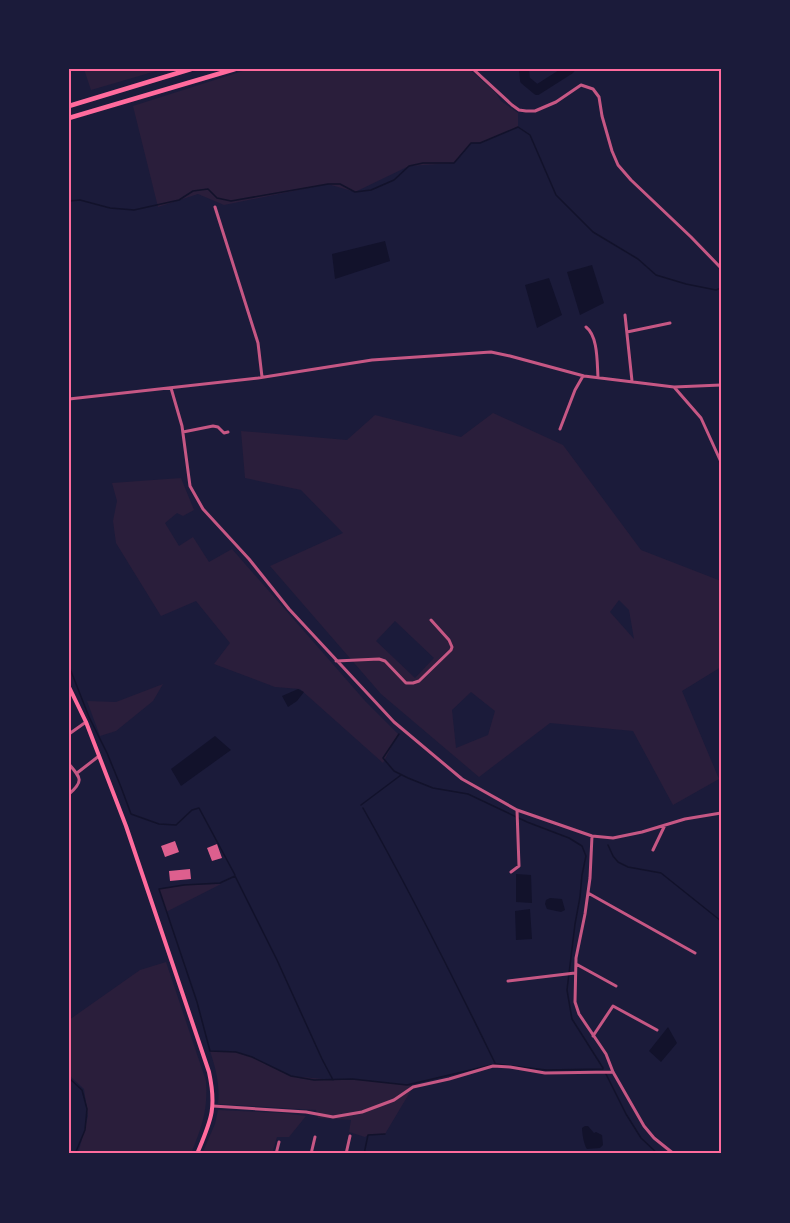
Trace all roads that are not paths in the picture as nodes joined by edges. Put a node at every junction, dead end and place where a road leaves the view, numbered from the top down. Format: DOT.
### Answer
graph roads {
  1 [pos="191,69"];
  2 [pos="235,69"];
  3 [pos="473,69"];
  4 [pos="69,106"];
  5 [pos="69,118"];
  6 [pos="215,207"];
  7 [pos="721,268"];
  8 [pos="625,315"];
  9 [pos="670,323"];
  10 [pos="586,327"];
  11 [pos="627,332"];
  12 [pos="584,375"];
  13 [pos="262,377"];
  14 [pos="598,377"];
  15 [pos="632,381"];
  16 [pos="721,385"];
  17 [pos="674,387"];
  18 [pos="171,388"];
  19 [pos="69,399"];
  20 [pos="560,429"];
  21 [pos="183,432"];
  22 [pos="228,432"];
  23 [pos="721,462"];
  24 [pos="431,620"];
  25 [pos="336,660"];
  26 [pos="69,687"];
  27 [pos="86,722"];
  28 [pos="69,734"];
  29 [pos="99,755"];
  30 [pos="69,764"];
  31 [pos="76,773"];
  32 [pos="69,794"];
  33 [pos="518,810"];
  34 [pos="721,813"];
  35 [pos="665,825"];
  36 [pos="592,836"];
  37 [pos="653,850"];
  38 [pos="511,872"];
  39 [pos="588,893"];
  40 [pos="695,952"];
  41 [pos="576,964"];
  42 [pos="575,973"];
  43 [pos="508,981"];
  44 [pos="616,986"];
  45 [pos="657,1030"];
  46 [pos="593,1036"];
  47 [pos="613,1072"];
  48 [pos="213,1106"];
  49 [pos="350,1136"];
  50 [pos="315,1137"];
  51 [pos="279,1142"];
  52 [pos="197,1154"];
  53 [pos="276,1154"];
  54 [pos="311,1154"];
  55 [pos="346,1154"];
  56 [pos="674,1154"];
  1 -- 4 [label="main road"];
  2 -- 5 [label="main road"];
  3 -- 7 [label="street"];
  6 -- 13 [label="street"];
  8 -- 11 [label="street"];
  9 -- 11 [label="street"];
  10 -- 14 [label="street"];
  11 -- 15 [label="street"];
  12 -- 13 [label="street"];
  12 -- 14 [label="street"];
  12 -- 20 [label="street"];
  13 -- 18 [label="street"];
  14 -- 15 [label="street"];
  15 -- 17 [label="street"];
  16 -- 17 [label="street"];
  17 -- 23 [label="street"];
  18 -- 19 [label="street"];
  18 -- 21 [label="street"];
  21 -- 22 [label="street"];
  21 -- 25 [label="street"];
  24 -- 25 [label="street"];
  25 -- 33 [label="street"];
  26 -- 27 [label="main road"];
  27 -- 28 [label="street"];
  27 -- 29 [label="main road"];
  29 -- 31 [label="street"];
  29 -- 48 [label="main road"];
  30 -- 31 [label="street"];
  31 -- 32 [label="street"];
  33 -- 36 [label="street"];
  33 -- 38 [label="street"];
  34 -- 35 [label="street"];
  35 -- 36 [label="street"];
  35 -- 37 [label="street"];
  36 -- 39 [label="street"];
  39 -- 40 [label="street"];
  39 -- 41 [label="street"];
  41 -- 42 [label="street"];
  41 -- 44 [label="street"];
  42 -- 43 [label="street"];
  42 -- 46 [label="street"];
  45 -- 46 [label="street"];
  46 -- 47 [label="street"];
  47 -- 48 [label="street"];
  47 -- 56 [label="street"];
  48 -- 52 [label="main road"];
  49 -- 55 [label="street"];
  50 -- 54 [label="street"];
  51 -- 53 [label="street"];
}
